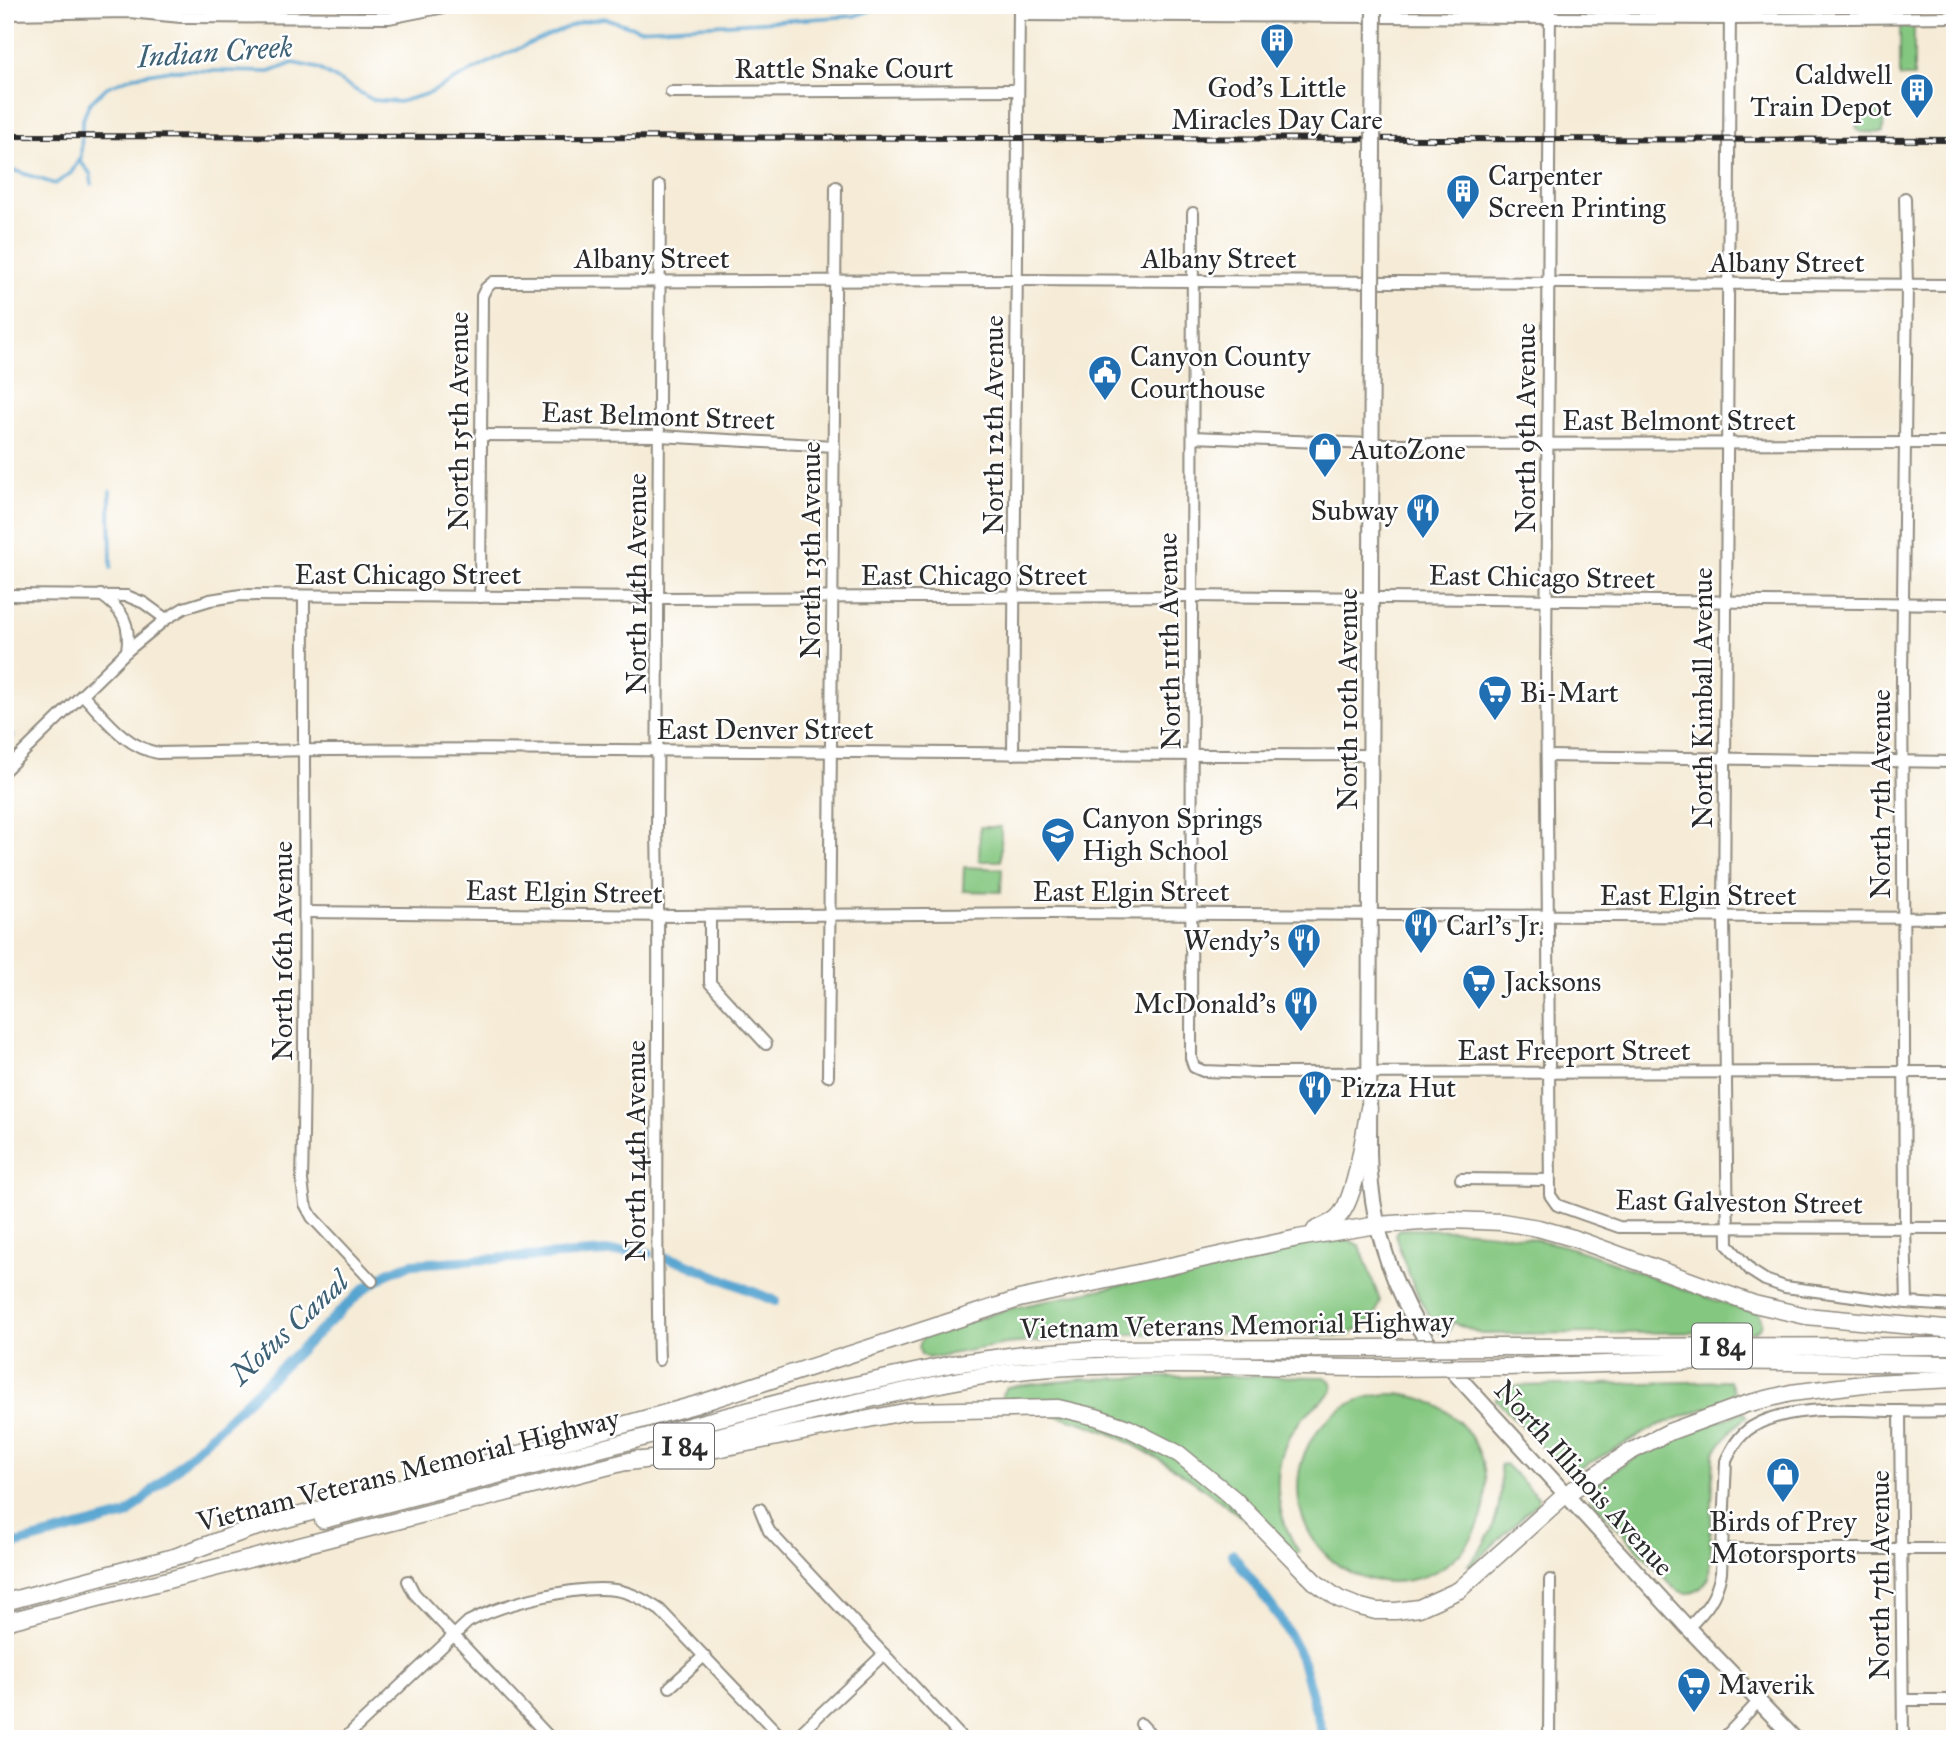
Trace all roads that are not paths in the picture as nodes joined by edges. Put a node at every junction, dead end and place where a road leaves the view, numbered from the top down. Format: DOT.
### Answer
graph roads {
  1 [pos="455,5"];
  2 [pos="1194,5"];
  3 [pos="1730,5"];
  4 [pos="1374,6"];
  5 [pos="129,9"];
  6 [pos="1019,10"];
  7 [pos="300,11"];
  8 [pos="1550,11"];
  9 [pos="1907,11"];
  10 [pos="5,14"];
  11 [pos="1193,17"];
  12 [pos="1955,17"];
  13 [pos="1730,19"];
  14 [pos="1017,90"];
  15 [pos="671,92"];
  16 [pos="660,186"];
  17 [pos="836,187"];
  18 [pos="1905,198"];
  19 [pos="1193,214"];
  20 [pos="835,280"];
  21 [pos="1016,280"];
  22 [pos="659,281"];
  23 [pos="1193,281"];
  24 [pos="1549,282"];
  25 [pos="1728,285"];
  26 [pos="1955,285"];
  27 [pos="1907,286"];
  28 [pos="486,288"];
  29 [pos="480,435"];
  30 [pos="659,436"];
  31 [pos="1193,437"];
  32 [pos="1727,442"];
  33 [pos="1905,442"];
  34 [pos="1548,443"];
  35 [pos="1955,443"];
  36 [pos="1372,444"];
  37 [pos="834,446"];
  38 [pos="5,595"];
  39 [pos="101,595"];
  40 [pos="304,596"];
  41 [pos="1192,596"];
  42 [pos="480,597"];
  43 [pos="659,598"];
  44 [pos="833,598"];
  45 [pos="1016,598"];
  46 [pos="1371,598"];
  47 [pos="1548,601"];
  48 [pos="1726,602"];
  49 [pos="1903,604"];
  50 [pos="1955,604"];
  51 [pos="166,619"];
  52 [pos="127,651"];
  53 [pos="83,695"];
  54 [pos="303,750"];
  55 [pos="658,751"];
  56 [pos="831,752"];
  57 [pos="1013,754"];
  58 [pos="1371,755"];
  59 [pos="1193,756"];
  60 [pos="1547,756"];
  61 [pos="1725,758"];
  62 [pos="1903,762"];
  63 [pos="1955,762"];
  64 [pos="5,770"];
  65 [pos="306,912"];
  66 [pos="659,915"];
  67 [pos="830,915"];
  68 [pos="1192,915"];
  69 [pos="710,916"];
  70 [pos="1371,916"];
  71 [pos="1549,917"];
  72 [pos="1724,918"];
  73 [pos="1904,918"];
  74 [pos="1955,918"];
  75 [pos="766,1044"];
  76 [pos="1194,1067"];
  77 [pos="1905,1072"];
  78 [pos="1955,1072"];
  79 [pos="1370,1073"];
  80 [pos="1550,1073"];
  81 [pos="1727,1073"];
  82 [pos="828,1076"];
  83 [pos="1370,1108"];
  84 [pos="1461,1179"];
  85 [pos="1549,1180"];
  86 [pos="1377,1225"];
  87 [pos="1905,1226"];
  88 [pos="1727,1227"];
  89 [pos="1955,1227"];
  90 [pos="1298,1238"];
  91 [pos="372,1281"];
  92 [pos="1907,1303"];
  93 [pos="1955,1306"];
  94 [pos="1955,1330"];
  95 [pos="1955,1346"];
  96 [pos="659,1360"];
  97 [pos="1955,1364"];
  98 [pos="1955,1379"];
  99 [pos="1900,1411"];
  100 [pos="1955,1411"];
  101 [pos="628,1462"];
  102 [pos="1564,1495"];
  103 [pos="761,1509"];
  104 [pos="1723,1549"];
  105 [pos="1901,1549"];
  106 [pos="1955,1549"];
  107 [pos="180,1556"];
  108 [pos="1550,1580"];
  109 [pos="408,1581"];
  110 [pos="5,1602"];
  111 [pos="5,1622"];
  112 [pos="1688,1628"];
  113 [pos="453,1636"];
  114 [pos="884,1654"];
  115 [pos="704,1656"];
  116 [pos="670,1687"];
  117 [pos="1903,1700"];
  118 [pos="1955,1700"];
  119 [pos="1759,1701"];
  120 [pos="1141,1724"];
  121 [pos="344,1739"];
  122 [pos="551,1739"];
  123 [pos="783,1739"];
  124 [pos="794,1739"];
  125 [pos="963,1739"];
  126 [pos="1155,1739"];
  127 [pos="1549,1739"];
  128 [pos="1723,1739"];
  129 [pos="1795,1739"];
  130 [pos="1903,1739"];
  1 -- 7 [label="street"];
  2 -- 11 [label="street"];
  3 -- 13 [label="street, North Kimball Avenue"];
  4 -- 36 [label="main road, North 10th Avenue, bridge"];
  5 -- 7 [label="street"];
  5 -- 10 [label="street"];
  6 -- 11 [label="street"];
  6 -- 14 [label="street, North 12th Avenue"];
  8 -- 11 [label="street"];
  8 -- 13 [label="street"];
  8 -- 24 [label="street, North 9th Avenue"];
  9 -- 12 [label="street"];
  9 -- 13 [label="street"];
  13 -- 25 [label="street, North Kimball Avenue"];
  14 -- 15 [label="street, Rattle Snake Court"];
  14 -- 21 [label="street, North 12th Avenue"];
  16 -- 22 [label="street, North 14th Avenue"];
  17 -- 20 [label="street, North 13th Avenue"];
  18 -- 27 [label="street, North 7th Avenue"];
  19 -- 23 [label="street, North 11th Avenue"];
  20 -- 21 [label="street, Albany Street"];
  20 -- 22 [label="street, Albany Street"];
  20 -- 37 [label="street, North 13th Avenue"];
  21 -- 23 [label="street, Albany Street"];
  21 -- 45 [label="street, North 12th Avenue"];
  22 -- 28 [label="street, Albany Street"];
  22 -- 30 [label="street, North 14th Avenue"];
  23 -- 24 [label="street, Albany Street"];
  23 -- 31 [label="street, North 11th Avenue"];
  24 -- 25 [label="street, Albany Street"];
  24 -- 34 [label="street, North 9th Avenue"];
  25 -- 27 [label="street, Albany Street"];
  25 -- 32 [label="street, North Kimball Avenue"];
  26 -- 27 [label="street, Albany Street"];
  27 -- 33 [label="street, North 7th Avenue"];
  28 -- 29 [label="street, North 15th Avenue"];
  29 -- 30 [label="street, East Belmont Street"];
  29 -- 42 [label="street, North 15th Avenue"];
  30 -- 37 [label="street, East Belmont Street"];
  30 -- 43 [label="street, North 14th Avenue"];
  31 -- 36 [label="street, East Belmont Street"];
  31 -- 41 [label="street, North 11th Avenue"];
  32 -- 33 [label="street, East Belmont Street"];
  32 -- 34 [label="street, East Belmont Street"];
  32 -- 48 [label="street, North Kimball Avenue"];
  33 -- 35 [label="street, East Belmont Street"];
  33 -- 49 [label="street, North 7th Avenue"];
  34 -- 36 [label="street, East Belmont Street"];
  34 -- 47 [label="street, North 9th Avenue"];
  36 -- 46 [label="main road, North 10th Avenue"];
  37 -- 44 [label="street, North 13th Avenue"];
  38 -- 39 [label="street"];
  39 -- 51 [label="street"];
  39 -- 52 [label="street"];
  40 -- 42 [label="street, East Chicago Street"];
  40 -- 51 [label="street, East Chicago Street"];
  40 -- 54 [label="street, North 16th Avenue"];
  41 -- 45 [label="street, East Chicago Street"];
  41 -- 46 [label="street, East Chicago Street"];
  41 -- 59 [label="street, North 11th Avenue"];
  42 -- 43 [label="street, East Chicago Street"];
  43 -- 44 [label="street, East Chicago Street"];
  43 -- 55 [label="street, North 14th Avenue"];
  44 -- 45 [label="street, East Chicago Street"];
  44 -- 56 [label="street, North 13th Avenue"];
  45 -- 57 [label="street, North 12th Avenue"];
  46 -- 47 [label="street, East Chicago Street"];
  46 -- 58 [label="main road, North 10th Avenue"];
  47 -- 48 [label="street, East Chicago Street"];
  47 -- 60 [label="street, North 9th Avenue"];
  48 -- 49 [label="street, East Chicago Street"];
  48 -- 61 [label="street, North Kimball Avenue"];
  49 -- 50 [label="street, East Chicago Street"];
  49 -- 62 [label="street, North 7th Avenue"];
  51 -- 52 [label="street, East Chicago Street"];
  52 -- 53 [label="street, East Chicago Street"];
  53 -- 54 [label="street, East Denver Street"];
  53 -- 64 [label="street, East Chicago Street"];
  54 -- 55 [label="street, East Denver Street"];
  54 -- 65 [label="street, North 16th Avenue"];
  55 -- 56 [label="street, East Denver Street"];
  55 -- 66 [label="street, North 14th Avenue"];
  56 -- 57 [label="street, East Denver Street"];
  56 -- 67 [label="street, North 13th Avenue"];
  57 -- 59 [label="street, East Denver Street"];
  58 -- 59 [label="street, East Denver Street"];
  58 -- 70 [label="main road, North 10th Avenue"];
  59 -- 68 [label="street, North 11th Avenue"];
  60 -- 61 [label="street"];
  60 -- 71 [label="street, North 9th Avenue"];
  61 -- 62 [label="street"];
  61 -- 72 [label="street, North Kimball Avenue"];
  62 -- 63 [label="street"];
  62 -- 73 [label="street, North 7th Avenue"];
  65 -- 66 [label="street, East Elgin Street"];
  65 -- 91 [label="street, North 16th Avenue"];
  66 -- 69 [label="street, East Elgin Street"];
  66 -- 96 [label="street, North 14th Avenue"];
  67 -- 68 [label="street, East Elgin Street"];
  67 -- 69 [label="street, East Elgin Street"];
  67 -- 82 [label="street, North 13th Avenue"];
  68 -- 70 [label="street, East Elgin Street"];
  68 -- 76 [label="street, North 11th Avenue"];
  69 -- 75 [label="street"];
  70 -- 71 [label="street, East Elgin Street"];
  70 -- 79 [label="main road, North 10th Avenue"];
  71 -- 72 [label="street, East Elgin Street"];
  71 -- 80 [label="street, North 9th Avenue"];
  72 -- 73 [label="street, East Elgin Street"];
  72 -- 81 [label="street, North Kimball Avenue"];
  73 -- 74 [label="street, East Elgin Street"];
  73 -- 77 [label="street, North 7th Avenue"];
  76 -- 79 [label="street, East Freeport Street"];
  77 -- 78 [label="street, East Freeport Street"];
  77 -- 81 [label="street, East Freeport Street"];
  77 -- 87 [label="street, North 7th Avenue"];
  79 -- 80 [label="street, East Freeport Street"];
  79 -- 83 [label="main road, North 10th Avenue"];
  80 -- 81 [label="street, East Freeport Street"];
  80 -- 85 [label="street, North 9th Avenue"];
  81 -- 88 [label="street, North Kimball Avenue"];
  83 -- 86 [label="main road, North 10th Avenue"];
  83 -- 90 [label="highway"];
  84 -- 85 [label="street"];
  85 -- 88 [label="street, East Galveston Street"];
  86 -- 90 [label="highway"];
  86 -- 94 [label="highway"];
  86 -- 102 [label="main road, North Illinois Avenue"];
  87 -- 88 [label="street, East Galveston Street"];
  87 -- 89 [label="street, East Galveston Street"];
  87 -- 92 [label="street, North 7th Avenue"];
  88 -- 92 [label="street, North Kimball Avenue"];
  90 -- 107 [label="highway"];
  92 -- 93 [label="street"];
  95 -- 107 [label="highway, Vietnam Veterans Memorial Highway / I 84, bridge"];
  97 -- 101 [label="highway, Vietnam Veterans Memorial Highway / I 84, bridge"];
  98 -- 102 [label="highway"];
  99 -- 100 [label="street"];
  99 -- 104 [label="street"];
  99 -- 105 [label="street, North 7th Avenue"];
  101 -- 102 [label="highway"];
  101 -- 111 [label="highway, Vietnam Veterans Memorial Highway / I 84"];
  102 -- 112 [label="main road, North Illinois Avenue"];
  103 -- 114 [label="street"];
  104 -- 105 [label="street"];
  104 -- 112 [label="street"];
  105 -- 106 [label="street"];
  105 -- 117 [label="street, North 7th Avenue"];
  107 -- 110 [label="highway, Vietnam Veterans Memorial Highway / I 84"];
  108 -- 127 [label="street"];
  109 -- 113 [label="street"];
  112 -- 119 [label="main road, North Illinois Avenue"];
  113 -- 115 [label="street"];
  113 -- 121 [label="street"];
  113 -- 122 [label="street"];
  114 -- 124 [label="street"];
  114 -- 125 [label="street"];
  115 -- 116 [label="street"];
  115 -- 123 [label="street"];
  117 -- 118 [label="street"];
  117 -- 130 [label="street, North 7th Avenue"];
  119 -- 128 [label="street"];
  119 -- 129 [label="main road, North Illinois Avenue"];
  120 -- 126 [label="street"];
}
